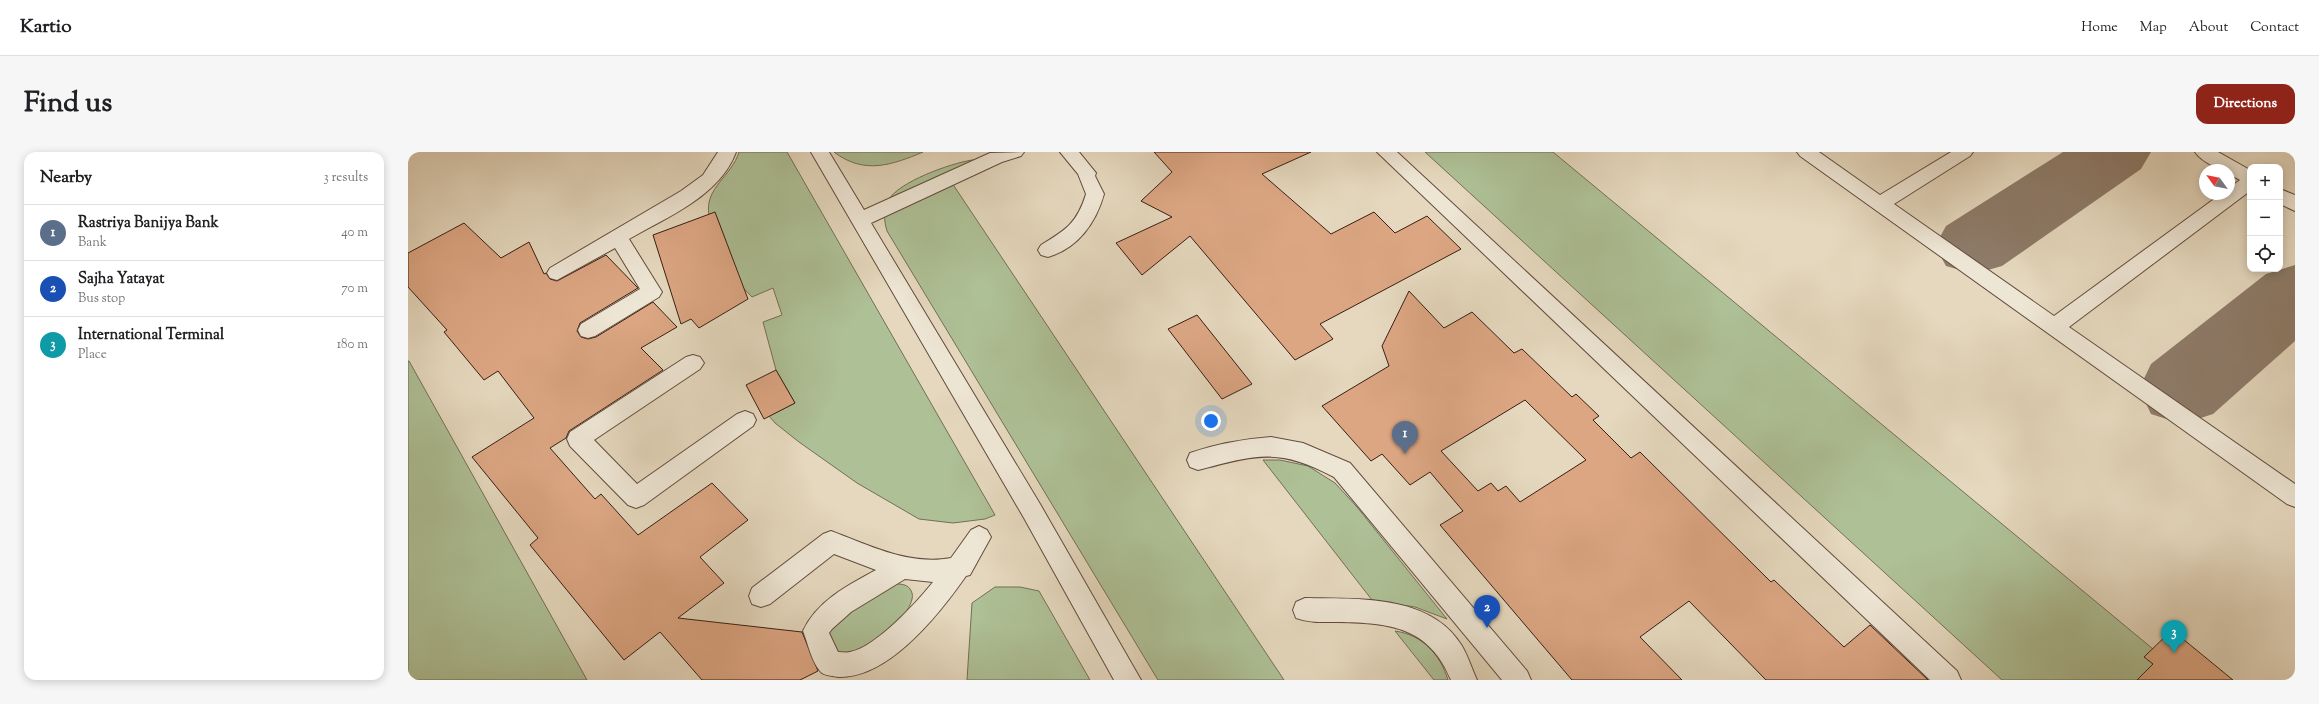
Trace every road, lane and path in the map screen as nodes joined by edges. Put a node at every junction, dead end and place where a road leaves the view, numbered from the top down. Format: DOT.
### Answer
graph roads {
  1 [pos="727,152"];
  2 [pos="820,152"];
  3 [pos="1015,152"];
  4 [pos="1069,152"];
  5 [pos="1386,152"];
  6 [pos="1806,152"];
  7 [pos="1964,152"];
  8 [pos="2204,152"];
  9 [pos="2247,176"];
  10 [pos="2247,184"];
  11 [pos="2283,198"];
  12 [pos="1880,204"];
  13 [pos="2295,204"];
  14 [pos="860,220"];
  15 [pos="618,237"];
  16 [pos="1048,250"];
  17 [pos="557,273"];
  18 [pos="2054,327"];
  19 [pos="588,330"];
  20 [pos="693,363"];
  21 [pos="745,420"];
  22 [pos="1198,460"];
  23 [pos="2295,497"];
  24 [pos="979,537"];
  25 [pos="961,567"];
  26 [pos="901,568"];
  27 [pos="761,596"];
  28 [pos="1305,610"];
  29 [pos="1128,680"];
  30 [pos="1464,680"];
  31 [pos="1518,680"];
  32 [pos="1948,680"];
  1 -- 15 [label="street"];
  2 -- 14 [label="street"];
  3 -- 14 [label="street"];
  4 -- 16 [label="street"];
  5 -- 32 [label="street"];
  6 -- 12 [label="street"];
  7 -- 12 [label="street"];
  8 -- 9 [label="street"];
  10 -- 18 [label="street"];
  11 -- 13 [label="street"];
  12 -- 18 [label="street"];
  14 -- 29 [label="street"];
  15 -- 17 [label="street"];
  15 -- 19 [label="street"];
  18 -- 23 [label="street"];
  20 -- 21 [label="street"];
  22 -- 31 [label="street"];
  24 -- 25 [label="street"];
  25 -- 26 [label="street"];
  25 -- 26 [label="street"];
  26 -- 27 [label="street"];
  28 -- 30 [label="street"];
}
